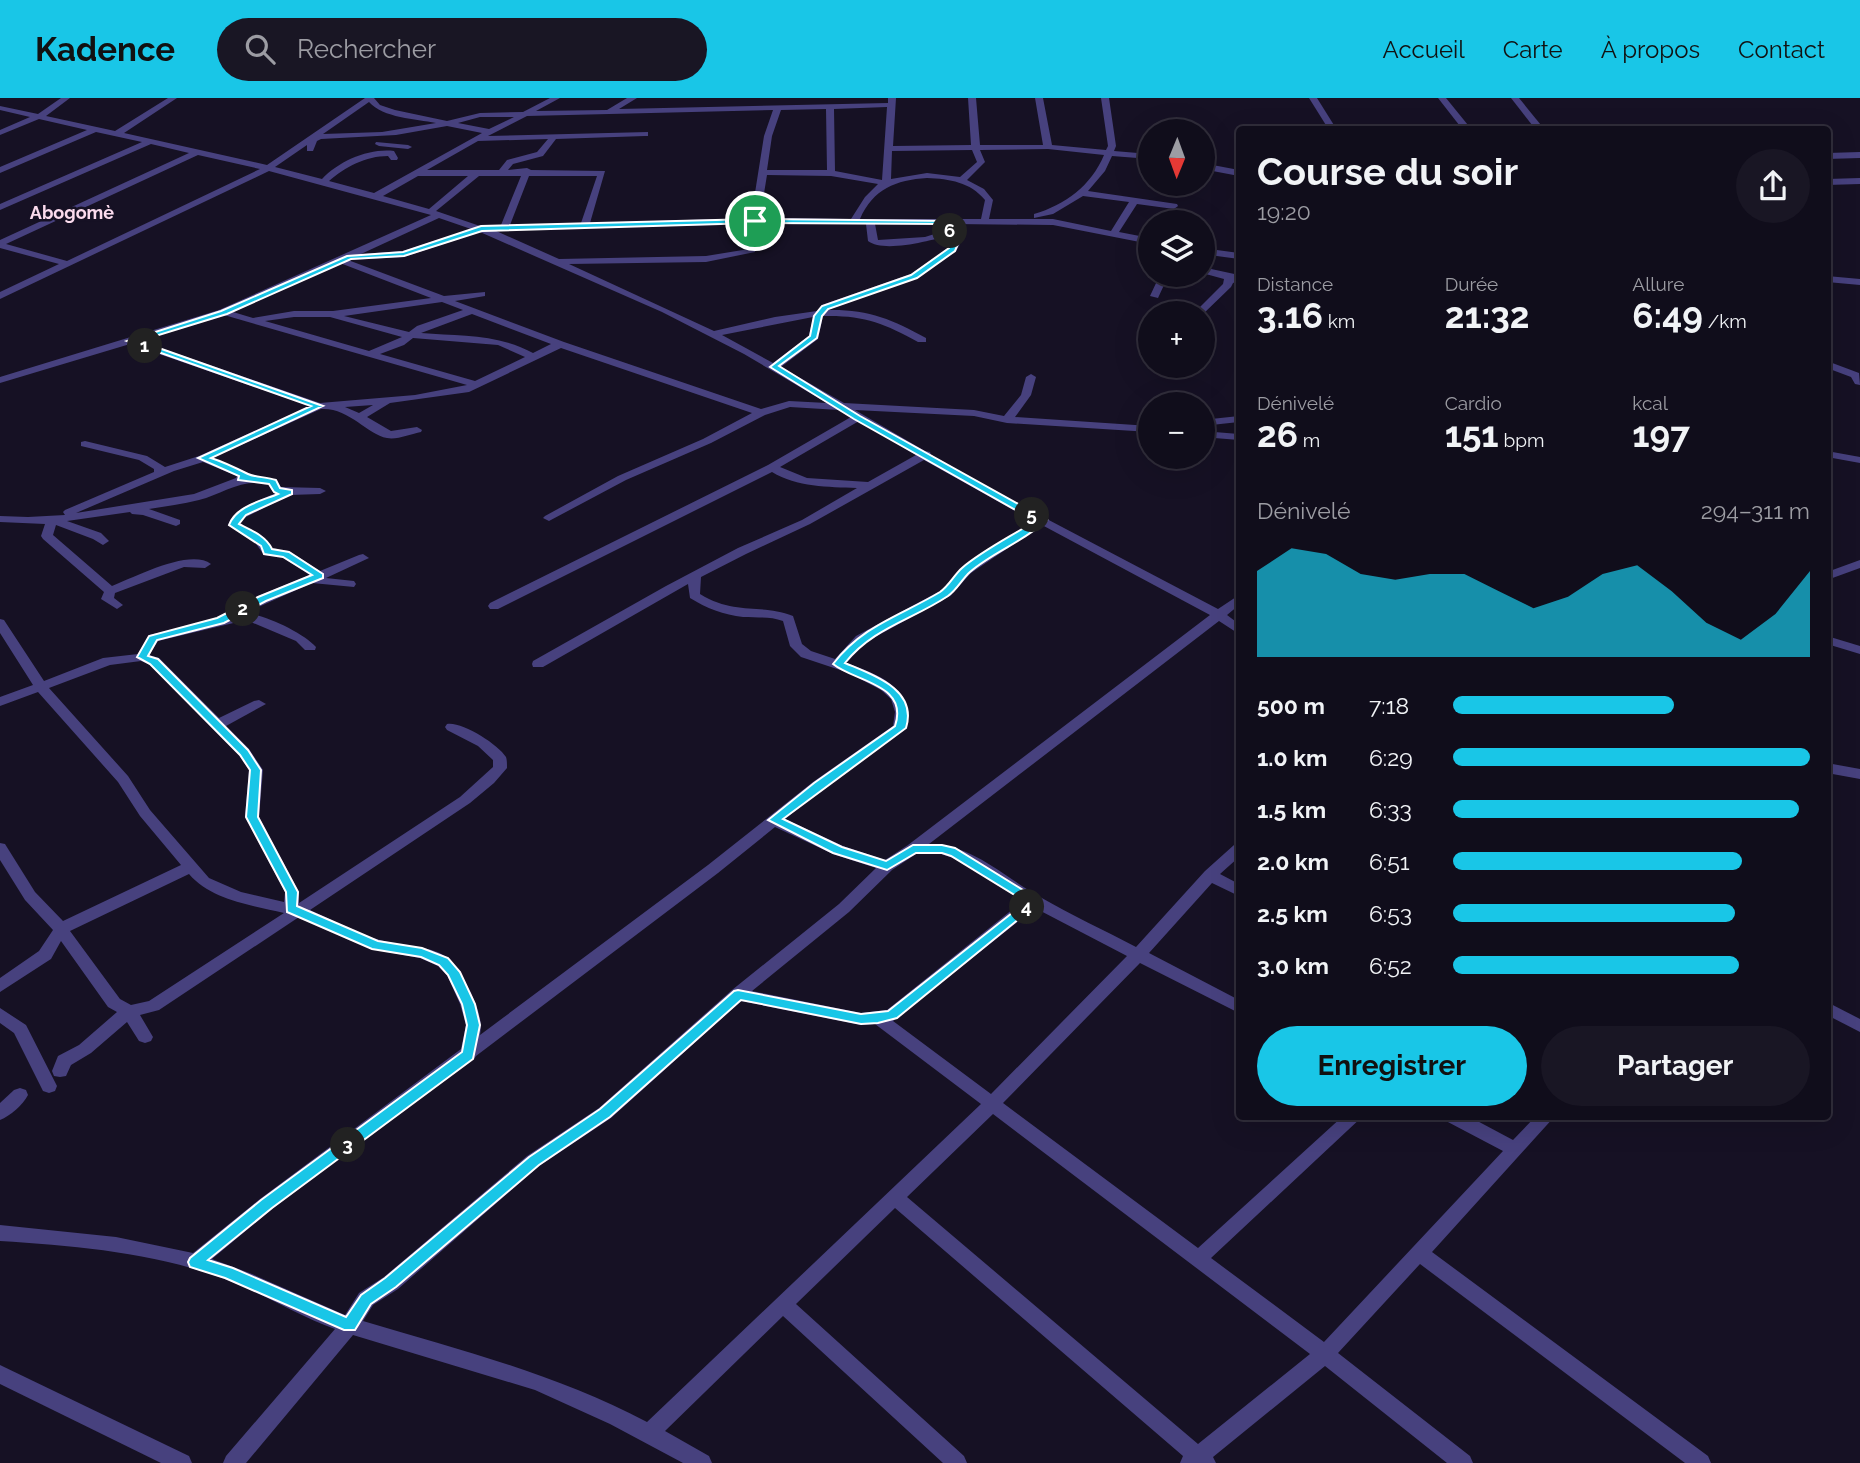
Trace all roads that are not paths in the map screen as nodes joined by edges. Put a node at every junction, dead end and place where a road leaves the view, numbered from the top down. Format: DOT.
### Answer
graph roads {
  1 [pos="66,98"];
  2 [pos="173,98"];
  3 [pos="369,98"];
  4 [pos="556,98"];
  5 [pos="633,98"];
  6 [pos="972,98"];
  7 [pos="1039,98"];
  8 [pos="1105,98"];
  9 [pos="1313,98"];
  10 [pos="1442,98"];
  11 [pos="1515,98"];
  12 [pos="891,102"];
  13 [pos="830,107"];
  14 [pos="0,108"];
  15 [pos="778,108"];
  16 [pos="607,112"];
  17 [pos="522,115"];
  18 [pos="40,116"];
  19 [pos="448,124"];
  20 [pos="1330,126"];
  21 [pos="1465,126"];
  22 [pos="1538,126"];
  23 [pos="96,129"];
  24 [pos="490,132"];
  25 [pos="0,133"];
  26 [pos="117,134"];
  27 [pos="645,134"];
  28 [pos="360,135"];
  29 [pos="553,138"];
  30 [pos="476,139"];
  31 [pos="522,139"];
  32 [pos="150,142"];
  33 [pos="312,144"];
  34 [pos="408,147"];
  35 [pos="1048,147"];
  36 [pos="888,149"];
  37 [pos="976,149"];
  38 [pos="198,152"];
  39 [pos="1110,153"];
  40 [pos="531,155"];
  41 [pos="1860,155"];
  42 [pos="1138,156"];
  43 [pos="1831,156"];
  44 [pos="394,158"];
  45 [pos="268,168"];
  46 [pos="1215,168"];
  47 [pos="0,170"];
  48 [pos="503,171"];
  49 [pos="527,171"];
  50 [pos="478,172"];
  51 [pos="761,172"];
  52 [pos="1236,172"];
  53 [pos="417,173"];
  54 [pos="831,173"];
  55 [pos="962,180"];
  56 [pos="1860,181"];
  57 [pos="1831,182"];
  58 [pos="323,183"];
  59 [pos="886,183"];
  60 [pos="1080,193"];
  61 [pos="376,196"];
  62 [pos="1135,202"];
  63 [pos="1174,206"];
  64 [pos="0,207"];
  65 [pos="435,213"];
  66 [pos="1054,217"];
  67 [pos="985,219"];
  68 [pos="855,220"];
  69 [pos="870,220"];
  70 [pos="755,221"];
  71 [pos="584,226"];
  72 [pos="505,227"];
  73 [pos="950,227"];
  74 [pos="481,228"];
  75 [pos="1114,233"];
  76 [pos="1138,238"];
  77 [pos="0,244"];
  78 [pos="20,250"];
  79 [pos="752,250"];
  80 [pos="1215,253"];
  81 [pos="0,255"];
  82 [pos="1236,256"];
  83 [pos="346,259"];
  84 [pos="558,261"];
  85 [pos="68,264"];
  86 [pos="1215,274"];
  87 [pos="1236,278"];
  88 [pos="1236,279"];
  89 [pos="1831,279"];
  90 [pos="1860,282"];
  91 [pos="1158,287"];
  92 [pos="482,294"];
  93 [pos="0,296"];
  94 [pos="1155,296"];
  95 [pos="444,299"];
  96 [pos="1211,301"];
  97 [pos="206,310"];
  98 [pos="472,310"];
  99 [pos="224,312"];
  100 [pos="325,314"];
  101 [pos="818,316"];
  102 [pos="252,320"];
  103 [pos="712,334"];
  104 [pos="412,336"];
  105 [pos="131,341"];
  106 [pos="922,341"];
  107 [pos="560,344"];
  108 [pos="370,354"];
  109 [pos="533,357"];
  110 [pos="1831,365"];
  111 [pos="774,367"];
  112 [pos="1031,377"];
  113 [pos="0,380"];
  114 [pos="1859,382"];
  115 [pos="477,385"];
  116 [pos="392,399"];
  117 [pos="331,405"];
  118 [pos="841,405"];
  119 [pos="319,406"];
  120 [pos="761,413"];
  121 [pos="359,418"];
  122 [pos="857,418"];
  123 [pos="1236,419"];
  124 [pos="1007,420"];
  125 [pos="1215,422"];
  126 [pos="1138,428"];
  127 [pos="417,430"];
  128 [pos="1215,435"];
  129 [pos="1236,437"];
  130 [pos="85,444"];
  131 [pos="926,454"];
  132 [pos="1831,455"];
  133 [pos="203,458"];
  134 [pos="1860,460"];
  135 [pos="772,467"];
  136 [pos="159,474"];
  137 [pos="242,478"];
  138 [pos="871,486"];
  139 [pos="320,491"];
  140 [pos="288,492"];
  141 [pos="549,518"];
  142 [pos="0,519"];
  143 [pos="1042,520"];
  144 [pos="57,522"];
  145 [pos="176,522"];
  146 [pos="103,541"];
  147 [pos="363,558"];
  148 [pos="205,564"];
  149 [pos="1860,564"];
  150 [pos="1831,575"];
  151 [pos="695,576"];
  152 [pos="315,578"];
  153 [pos="350,584"];
  154 [pos="110,591"];
  155 [pos="1236,601"];
  156 [pos="117,605"];
  157 [pos="494,606"];
  158 [pos="1218,614"];
  159 [pos="221,621"];
  160 [pos="0,623"];
  161 [pos="1236,627"];
  162 [pos="1831,641"];
  163 [pos="310,647"];
  164 [pos="1860,650"];
  165 [pos="142,657"];
  166 [pos="538,664"];
  167 [pos="838,664"];
  168 [pos="42,688"];
  169 [pos="0,702"];
  170 [pos="259,704"];
  171 [pos="216,725"];
  172 [pos="452,727"];
  173 [pos="1831,769"];
  174 [pos="1860,774"];
  175 [pos="774,820"];
  176 [pos="0,848"];
  177 [pos="913,849"];
  178 [pos="1236,852"];
  179 [pos="887,866"];
  180 [pos="190,867"];
  181 [pos="1210,875"];
  182 [pos="1236,889"];
  183 [pos="1034,901"];
  184 [pos="295,910"];
  185 [pos="61,929"];
  186 [pos="77,951"];
  187 [pos="45,955"];
  188 [pos="1138,955"];
  189 [pos="0,986"];
  190 [pos="738,994"];
  191 [pos="1236,1005"];
  192 [pos="1831,1010"];
  193 [pos="129,1011"];
  194 [pos="0,1014"];
  195 [pos="878,1018"];
  196 [pos="474,1025"];
  197 [pos="1860,1026"];
  198 [pos="499,1031"];
  199 [pos="145,1037"];
  200 [pos="468,1055"];
  201 [pos="60,1070"];
  202 [pos="49,1086"];
  203 [pos="20,1095"];
  204 [pos="992,1104"];
  205 [pos="0,1113"];
  206 [pos="1351,1120"];
  207 [pos="1460,1120"];
  208 [pos="1543,1120"];
  209 [pos="1516,1150"];
  210 [pos="895,1196"];
  211 [pos="0,1233"];
  212 [pos="1419,1253"];
  213 [pos="1198,1259"];
  214 [pos="195,1262"];
  215 [pos="783,1304"];
  216 [pos="349,1326"];
  217 [pos="1325,1354"];
  218 [pos="0,1374"];
  219 [pos="649,1433"];
  220 [pos="1198,1461"];
  221 [pos="182,1463"];
  222 [pos="233,1463"];
  223 [pos="702,1463"];
  224 [pos="957,1463"];
  225 [pos="1463,1463"];
  226 [pos="1701,1463"];
  1 -- 18 [label="street"];
  2 -- 26 [label="street"];
  3 -- 19 [label="street"];
  3 -- 33 [label="street"];
  4 -- 17 [label="street"];
  5 -- 16 [label="street"];
  6 -- 37 [label="street"];
  7 -- 35 [label="street"];
  8 -- 39 [label="street"];
  9 -- 20 [label="street"];
  10 -- 21 [label="street"];
  11 -- 22 [label="street"];
  12 -- 13 [label="street"];
  12 -- 36 [label="street"];
  13 -- 15 [label="street"];
  13 -- 54 [label="street"];
  14 -- 18 [label="street"];
  15 -- 16 [label="street"];
  15 -- 51 [label="street"];
  16 -- 17 [label="street"];
  17 -- 19 [label="street"];
  17 -- 24 [label="street"];
  18 -- 23 [label="street"];
  18 -- 25 [label="street"];
  19 -- 24 [label="street"];
  19 -- 28 [label="street"];
  23 -- 26 [label="street"];
  23 -- 47 [label="street"];
  24 -- 30 [label="street"];
  26 -- 32 [label="street"];
  27 -- 29 [label="street"];
  28 -- 33 [label="street"];
  28 -- 34 [label="street"];
  29 -- 31 [label="street"];
  29 -- 40 [label="street"];
  30 -- 31 [label="street"];
  30 -- 53 [label="street"];
  31 -- 40 [label="street"];
  32 -- 38 [label="street"];
  32 -- 64 [label="street"];
  33 -- 45 [label="street"];
  35 -- 37 [label="street"];
  35 -- 39 [label="street"];
  36 -- 37 [label="street"];
  36 -- 59 [label="street"];
  37 -- 55 [label="street"];
  38 -- 45 [label="street"];
  38 -- 77 [label="street"];
  39 -- 42 [label="street"];
  39 -- 60 [label="street"];
  40 -- 48 [label="street"];
  40 -- 49 [label="street"];
  41 -- 43 [label="street"];
  44 -- 58 [label="street"];
  45 -- 58 [label="street"];
  45 -- 85 [label="street"];
  46 -- 52 [label="street"];
  48 -- 49 [label="street"];
  48 -- 50 [label="street"];
  49 -- 71 [label="street"];
  49 -- 72 [label="street"];
  50 -- 53 [label="street"];
  50 -- 65 [label="street"];
  51 -- 54 [label="street"];
  51 -- 70 [label="street"];
  53 -- 61 [label="street"];
  54 -- 59 [label="street"];
  55 -- 59 [label="street"];
  55 -- 67 [label="street"];
  56 -- 57 [label="street"];
  58 -- 61 [label="street"];
  59 -- 68 [label="street"];
  60 -- 62 [label="street"];
  60 -- 66 [label="street"];
  61 -- 65 [label="street"];
  62 -- 63 [label="street"];
  62 -- 75 [label="street"];
  65 -- 74 [label="street"];
  65 -- 83 [label="street"];
  66 -- 67 [label="street"];
  66 -- 75 [label="street"];
  67 -- 73 [label="street"];
  68 -- 69 [label="street"];
  68 -- 70 [label="street"];
  69 -- 73 [label="street"];
  69 -- 73 [label="street"];
  70 -- 71 [label="street"];
  71 -- 72 [label="street"];
  72 -- 74 [label="street"];
  73 -- 101 [label="street"];
  74 -- 83 [label="street"];
  74 -- 84 [label="street"];
  75 -- 76 [label="street"];
  77 -- 78 [label="street"];
  78 -- 81 [label="street"];
  78 -- 85 [label="street"];
  79 -- 84 [label="street"];
  80 -- 82 [label="street"];
  83 -- 95 [label="street"];
  83 -- 99 [label="street"];
  84 -- 103 [label="street"];
  85 -- 93 [label="street"];
  86 -- 87 [label="street"];
  88 -- 96 [label="street"];
  89 -- 90 [label="street"];
  91 -- 94 [label="street"];
  92 -- 95 [label="street"];
  95 -- 98 [label="street"];
  95 -- 100 [label="street"];
  97 -- 99 [label="street"];
  98 -- 104 [label="street"];
  98 -- 107 [label="street"];
  99 -- 102 [label="street"];
  99 -- 105 [label="street"];
  100 -- 102 [label="street"];
  100 -- 104 [label="street"];
  101 -- 103 [label="street"];
  101 -- 106 [label="street"];
  101 -- 111 [label="street"];
  102 -- 108 [label="street"];
  103 -- 111 [label="street"];
  104 -- 108 [label="street"];
  104 -- 109 [label="street"];
  105 -- 113 [label="street"];
  105 -- 119 [label="street"];
  107 -- 109 [label="street"];
  107 -- 120 [label="street"];
  108 -- 115 [label="street"];
  109 -- 115 [label="street"];
  110 -- 114 [label="street"];
  111 -- 118 [label="street"];
  112 -- 124 [label="street"];
  115 -- 116 [label="street"];
  116 -- 117 [label="street"];
  116 -- 121 [label="street"];
  117 -- 119 [label="street"];
  117 -- 121 [label="street"];
  118 -- 120 [label="street"];
  118 -- 122 [label="street"];
  118 -- 124 [label="street"];
  119 -- 133 [label="street"];
  120 -- 141 [label="street"];
  121 -- 127 [label="street"];
  122 -- 131 [label="street"];
  122 -- 135 [label="street"];
  123 -- 125 [label="street"];
  124 -- 126 [label="street"];
  128 -- 129 [label="street"];
  130 -- 136 [label="street"];
  131 -- 138 [label="street"];
  131 -- 143 [label="street"];
  132 -- 134 [label="street"];
  133 -- 136 [label="street"];
  133 -- 137 [label="street"];
  135 -- 138 [label="street"];
  135 -- 157 [label="street"];
  136 -- 144 [label="street"];
  137 -- 140 [label="street"];
  137 -- 144 [label="street"];
  138 -- 151 [label="street"];
  139 -- 140 [label="street"];
  140 -- 152 [label="street"];
  142 -- 144 [label="street"];
  143 -- 158 [label="street"];
  143 -- 167 [label="street"];
  144 -- 145 [label="street"];
  144 -- 146 [label="street"];
  144 -- 154 [label="street"];
  147 -- 152 [label="street"];
  148 -- 154 [label="street"];
  149 -- 150 [label="street"];
  151 -- 166 [label="street"];
  151 -- 167 [label="street"];
  152 -- 153 [label="street"];
  152 -- 159 [label="street"];
  154 -- 156 [label="street"];
  155 -- 158 [label="street"];
  158 -- 161 [label="street"];
  158 -- 177 [label="street"];
  159 -- 163 [label="street"];
  159 -- 165 [label="street"];
  160 -- 168 [label="street"];
  162 -- 164 [label="street"];
  165 -- 168 [label="street"];
  165 -- 171 [label="street"];
  167 -- 175 [label="street"];
  168 -- 169 [label="street"];
  168 -- 180 [label="street"];
  170 -- 171 [label="street"];
  171 -- 184 [label="street"];
  172 -- 184 [label="street"];
  173 -- 174 [label="street"];
  175 -- 179 [label="street"];
  175 -- 198 [label="street"];
  176 -- 185 [label="street"];
  177 -- 179 [label="street"];
  177 -- 183 [label="street"];
  178 -- 181 [label="street"];
  179 -- 190 [label="street"];
  180 -- 184 [label="street"];
  180 -- 185 [label="street"];
  181 -- 182 [label="street"];
  181 -- 188 [label="street"];
  183 -- 188 [label="street"];
  183 -- 195 [label="street"];
  184 -- 193 [label="street"];
  184 -- 196 [label="street"];
  185 -- 186 [label="street"];
  185 -- 187 [label="street"];
  186 -- 187 [label="street"];
  186 -- 193 [label="street"];
  187 -- 189 [label="street"];
  188 -- 191 [label="street"];
  188 -- 204 [label="street"];
  190 -- 195 [label="street"];
  190 -- 216 [label="street"];
  192 -- 197 [label="street"];
  193 -- 199 [label="street"];
  193 -- 201 [label="street"];
  194 -- 202 [label="street"];
  195 -- 204 [label="street"];
  196 -- 198 [label="street"];
  196 -- 200 [label="street"];
  198 -- 200 [label="street"];
  200 -- 214 [label="street"];
  203 -- 205 [label="street"];
  204 -- 210 [label="street"];
  204 -- 213 [label="street"];
  206 -- 213 [label="street"];
  207 -- 209 [label="street"];
  208 -- 209 [label="street"];
  209 -- 212 [label="street"];
  210 -- 215 [label="street"];
  210 -- 220 [label="street"];
  211 -- 214 [label="street"];
  212 -- 217 [label="street"];
  212 -- 226 [label="street"];
  213 -- 217 [label="street"];
  214 -- 216 [label="street"];
  215 -- 219 [label="street"];
  215 -- 224 [label="street"];
  216 -- 219 [label="street"];
  216 -- 222 [label="street"];
  217 -- 220 [label="street"];
  217 -- 225 [label="street"];
  218 -- 221 [label="street"];
  219 -- 223 [label="street"];
}
